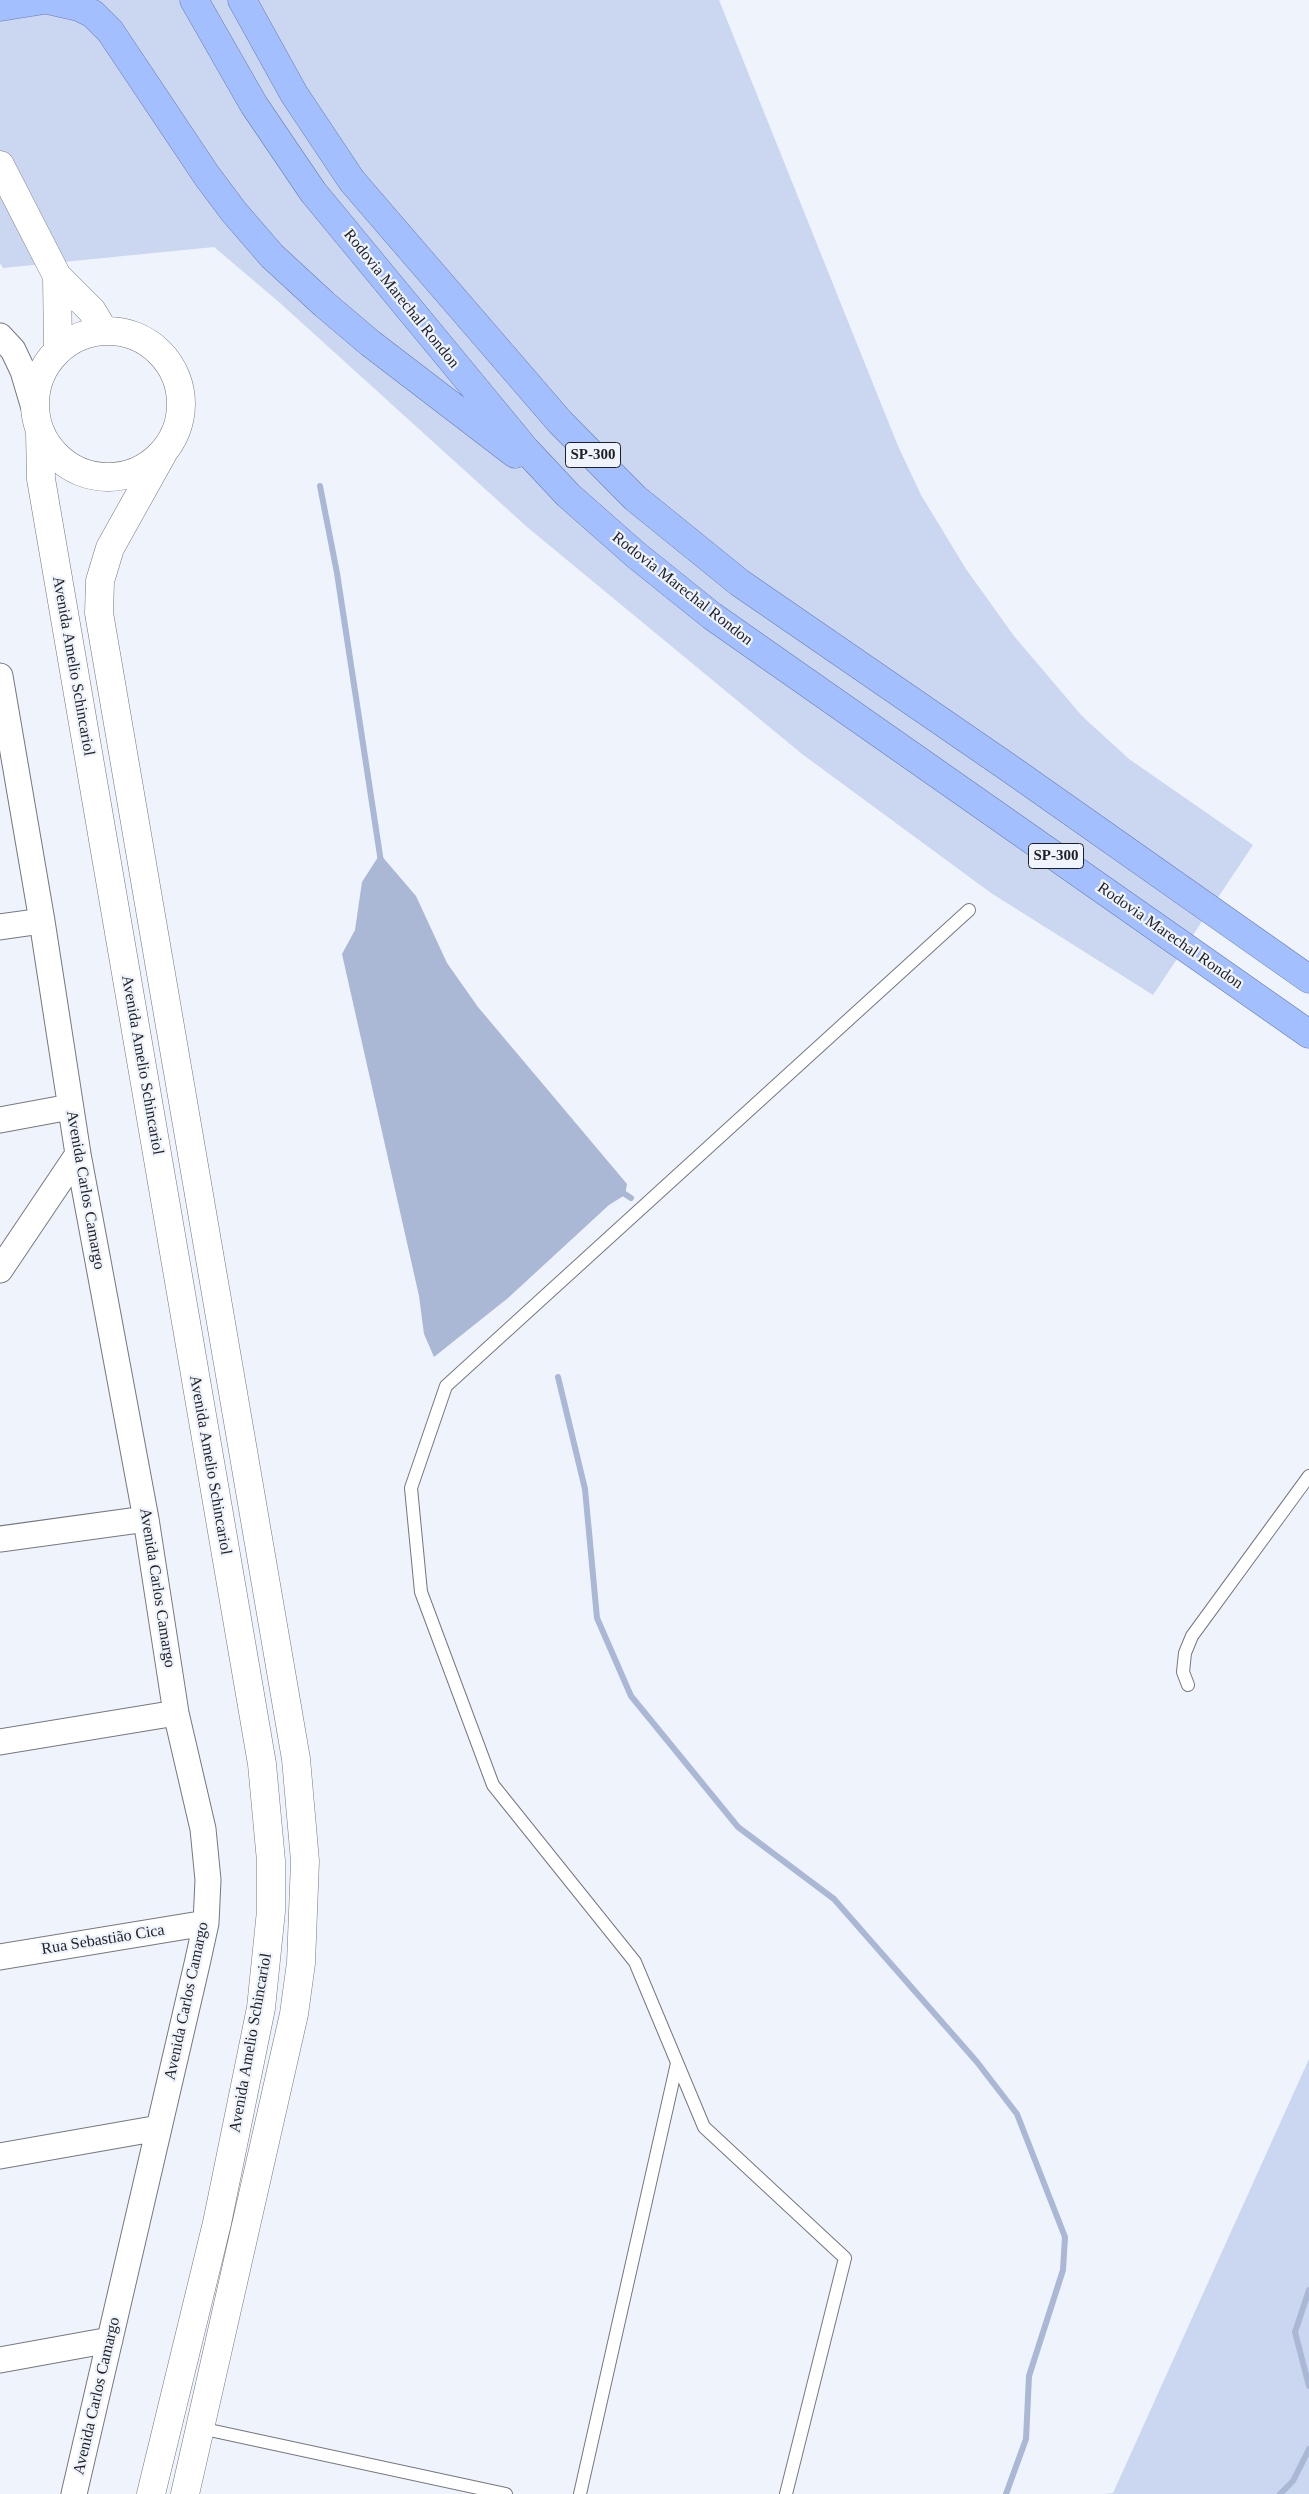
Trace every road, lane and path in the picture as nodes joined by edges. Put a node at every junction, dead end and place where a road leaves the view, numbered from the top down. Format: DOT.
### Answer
graph roads {
  1 [pos="44,0"];
  2 [pos="48,0"];
  3 [pos="194,0"];
  4 [pos="242,0"];
  5 [pos="0,7"];
  6 [pos="0,164"];
  7 [pos="57,276"];
  8 [pos="104,331"];
  9 [pos="0,336"];
  10 [pos="58,350"];
  11 [pos="37,420"];
  12 [pos="163,453"];
  13 [pos="568,495"];
  14 [pos="0,676"];
  15 [pos="3,714"];
  16 [pos="969,910"];
  17 [pos="42,921"];
  18 [pos="0,927"];
  19 [pos="1309,980"];
  20 [pos="1309,1034"];
  21 [pos="70,1108"];
  22 [pos="0,1120"];
  23 [pos="78,1154"];
  24 [pos="0,1270"];
  25 [pos="1309,1476"];
  26 [pos="146,1519"];
  27 [pos="0,1539"];
  28 [pos="1188,1685"];
  29 [pos="176,1713"];
  30 [pos="0,1742"];
  31 [pos="206,1923"];
  32 [pos="0,1956"];
  33 [pos="677,2063"];
  34 [pos="159,2128"];
  35 [pos="0,2156"];
  36 [pos="110,2340"];
  37 [pos="0,2360"];
  38 [pos="200,2428"];
  39 [pos="74,2494"];
  40 [pos="151,2494"];
  41 [pos="185,2494"];
  42 [pos="506,2494"];
  43 [pos="580,2494"];
  44 [pos="786,2494"];
  1 -- 5 [label="highway"];
  2 -- 13 [label="highway"];
  3 -- 13 [label="highway, Rodovia Marechal Rondon / SP-300"];
  4 -- 19 [label="highway, SP-300"];
  6 -- 7 [label="main road"];
  7 -- 8 [label="main road"];
  7 -- 10 [label="main road"];
  8 -- 10 [label="main road"];
  8 -- 12 [label="main road"];
  9 -- 11 [label="street"];
  10 -- 11 [label="main road"];
  11 -- 12 [label="main road"];
  11 -- 40 [label="main road, Avenida Amelio Schincariol"];
  12 -- 38 [label="main road, Avenida Amelio Schincariol"];
  13 -- 20 [label="highway, Rodovia Marechal Rondon / SP-300"];
  14 -- 15 [label="street, Avenida Carlos Camargo"];
  15 -- 17 [label="street, Avenida Carlos Camargo"];
  16 -- 33 [label="lane"];
  17 -- 18 [label="street"];
  17 -- 21 [label="street, Avenida Carlos Camargo"];
  21 -- 22 [label="street"];
  21 -- 23 [label="street, Avenida Carlos Camargo"];
  23 -- 24 [label="street"];
  23 -- 26 [label="street, Avenida Carlos Camargo"];
  25 -- 28 [label="lane"];
  26 -- 27 [label="street"];
  26 -- 29 [label="street, Avenida Carlos Camargo"];
  29 -- 30 [label="street"];
  29 -- 31 [label="street, Avenida Carlos Camargo"];
  31 -- 32 [label="street, Rua Sebastião Cica"];
  31 -- 34 [label="street, Avenida Carlos Camargo"];
  33 -- 43 [label="lane"];
  33 -- 44 [label="lane"];
  34 -- 35 [label="street"];
  34 -- 36 [label="street, Avenida Carlos Camargo"];
  36 -- 37 [label="street"];
  36 -- 39 [label="street, Avenida Carlos Camargo"];
  38 -- 41 [label="main road, Avenida Amelio Schincariol"];
  38 -- 42 [label="lane"];
}
